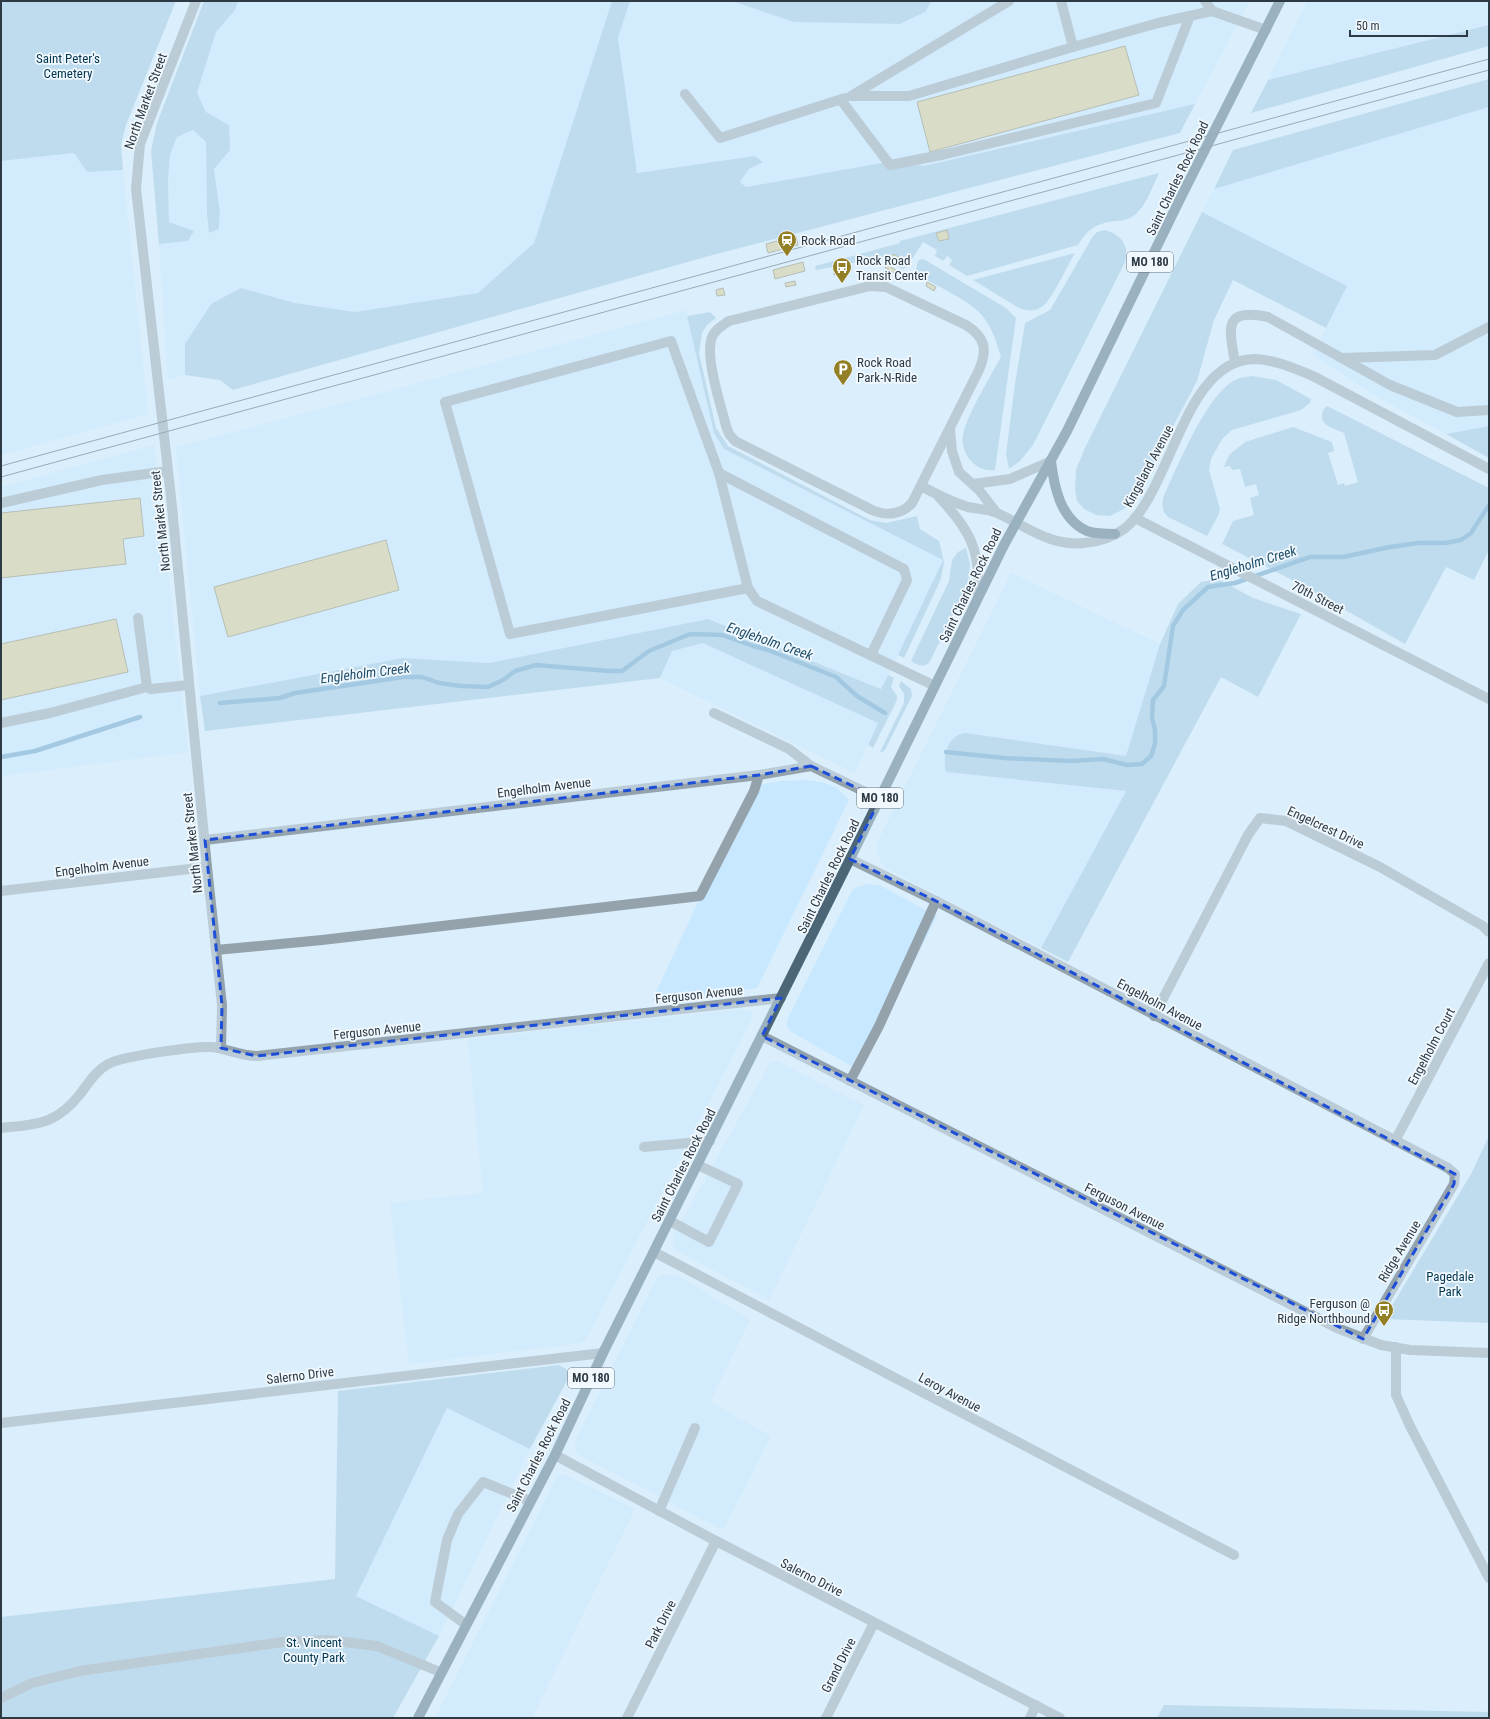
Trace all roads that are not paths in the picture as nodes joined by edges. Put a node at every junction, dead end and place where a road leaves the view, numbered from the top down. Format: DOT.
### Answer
graph roads {
  1 [pos="196,1"];
  2 [pos="1008,1"];
  3 [pos="1061,1"];
  4 [pos="1205,1"];
  5 [pos="1280,1"];
  6 [pos="1212,11"];
  7 [pos="1190,16"];
  8 [pos="1266,30"];
  9 [pos="1073,47"];
  10 [pos="685,94"];
  11 [pos="851,96"];
  12 [pos="841,100"];
  13 [pos="1489,327"];
  14 [pos="1343,358"];
  15 [pos="1235,363"];
  16 [pos="1489,410"];
  17 [pos="950,428"];
  18 [pos="1051,461"];
  19 [pos="1487,468"];
  20 [pos="168,471"];
  21 [pos="719,473"];
  22 [pos="973,484"];
  23 [pos="921,486"];
  24 [pos="935,493"];
  25 [pos="1,503"];
  26 [pos="996,512"];
  27 [pos="1135,518"];
  28 [pos="1016,523"];
  29 [pos="1115,534"];
  30 [pos="748,588"];
  31 [pos="978,598"];
  32 [pos="138,618"];
  33 [pos="871,655"];
  34 [pos="189,685"];
  35 [pos="935,686"];
  36 [pos="147,687"];
  37 [pos="1489,700"];
  38 [pos="714,713"];
  39 [pos="1,723"];
  40 [pos="811,766"];
  41 [pos="759,775"];
  42 [pos="880,799"];
  43 [pos="205,840"];
  44 [pos="850,859"];
  45 [pos="207,867"];
  46 [pos="1,892"];
  47 [pos="936,901"];
  48 [pos="1489,932"];
  49 [pos="216,950"];
  50 [pos="1489,963"];
  51 [pos="781,998"];
  52 [pos="1154,1016"];
  53 [pos="762,1036"];
  54 [pos="221,1048"];
  55 [pos="850,1081"];
  56 [pos="1,1128"];
  57 [pos="710,1141"];
  58 [pos="1395,1142"];
  59 [pos="644,1147"];
  60 [pos="698,1165"];
  61 [pos="1455,1174"];
  62 [pos="670,1221"];
  63 [pos="654,1252"];
  64 [pos="1363,1339"];
  65 [pos="1396,1347"];
  66 [pos="603,1353"];
  67 [pos="1489,1353"];
  68 [pos="1,1423"];
  69 [pos="695,1428"];
  70 [pos="555,1455"];
  71 [pos="530,1502"];
  72 [pos="659,1511"];
  73 [pos="716,1541"];
  74 [pos="1234,1555"];
  75 [pos="1489,1578"];
  76 [pos="874,1623"];
  77 [pos="465,1624"];
  78 [pos="440,1672"];
  79 [pos="1,1698"];
  80 [pos="1036,1705"];
  81 [pos="418,1718"];
  82 [pos="627,1718"];
  83 [pos="826,1718"];
  84 [pos="1030,1718"];
  85 [pos="1060,1718"];
  1 -- 20 [label="street, North Market Street"];
  2 -- 11 [label="street"];
  3 -- 9 [label="street"];
  4 -- 6 [label="street"];
  5 -- 8 [label="main road, Saint Charles Rock Road / MO 180"];
  6 -- 7 [label="street"];
  6 -- 8 [label="street"];
  7 -- 9 [label="street"];
  7 -- 12 [label="street"];
  8 -- 18 [label="main road, Saint Charles Rock Road / MO 180"];
  9 -- 11 [label="street"];
  10 -- 12 [label="street"];
  11 -- 12 [label="street"];
  13 -- 14 [label="street"];
  14 -- 15 [label="street"];
  14 -- 16 [label="street"];
  15 -- 19 [label="street, Kingsland Avenue"];
  15 -- 27 [label="street, Kingsland Avenue"];
  17 -- 22 [label="street"];
  17 -- 23 [label="street"];
  17 -- 23 [label="street"];
  18 -- 22 [label="street"];
  18 -- 28 [label="main road, Saint Charles Rock Road / MO 180"];
  18 -- 29 [label="main road"];
  20 -- 25 [label="street"];
  20 -- 34 [label="street, North Market Street"];
  21 -- 30 [label="street"];
  21 -- 30 [label="street"];
  21 -- 33 [label="street"];
  22 -- 26 [label="street"];
  23 -- 24 [label="street"];
  24 -- 26 [label="street"];
  24 -- 31 [label="street"];
  26 -- 28 [label="street, Kingsland Avenue"];
  27 -- 29 [label="street, Kingsland Avenue"];
  27 -- 37 [label="street, 70th Street"];
  28 -- 29 [label="street, Kingsland Avenue"];
  28 -- 31 [label="main road, Saint Charles Rock Road / MO 180"];
  30 -- 33 [label="street"];
  31 -- 35 [label="main road, Saint Charles Rock Road / MO 180"];
  32 -- 36 [label="street"];
  33 -- 35 [label="street"];
  34 -- 36 [label="street"];
  34 -- 43 [label="street, North Market Street"];
  35 -- 42 [label="main road, Saint Charles Rock Road / MO 180"];
  36 -- 39 [label="street"];
  38 -- 40 [label="street"];
  40 -- 41 [label="street, Engelholm Avenue"];
  40 -- 42 [label="street"];
  41 -- 43 [label="street, Engelholm Avenue"];
  41 -- 49 [label="street"];
  42 -- 44 [label="main road, Saint Charles Rock Road / MO 180"];
  43 -- 45 [label="street, North Market Street"];
  44 -- 47 [label="street, Engelholm Avenue"];
  44 -- 51 [label="main road, Saint Charles Rock Road / MO 180"];
  45 -- 46 [label="street, Engelholm Avenue"];
  45 -- 49 [label="street, North Market Street"];
  47 -- 52 [label="street, Engelholm Avenue"];
  47 -- 55 [label="street"];
  48 -- 52 [label="street, Engelcrest Drive"];
  49 -- 54 [label="street, North Market Street"];
  50 -- 58 [label="street, Engelholm Court"];
  51 -- 53 [label="main road, Saint Charles Rock Road / MO 180"];
  51 -- 54 [label="street, Ferguson Avenue"];
  52 -- 58 [label="street, Engelholm Avenue"];
  53 -- 55 [label="street, Ferguson Avenue"];
  53 -- 57 [label="main road, Saint Charles Rock Road / MO 180"];
  54 -- 56 [label="street, Ferguson Avenue"];
  55 -- 64 [label="street, Ferguson Avenue"];
  57 -- 59 [label="street"];
  57 -- 60 [label="main road, Saint Charles Rock Road / MO 180"];
  58 -- 61 [label="street, Engelholm Avenue"];
  60 -- 62 [label="main road, Saint Charles Rock Road / MO 180"];
  60 -- 62 [label="street"];
  61 -- 64 [label="street, Ridge Avenue"];
  62 -- 63 [label="main road, Saint Charles Rock Road / MO 180"];
  63 -- 66 [label="main road, Saint Charles Rock Road / MO 180"];
  63 -- 74 [label="street, Leroy Avenue"];
  64 -- 65 [label="street, Ferguson Avenue"];
  65 -- 67 [label="street, Ferguson Avenue"];
  65 -- 75 [label="street"];
  66 -- 68 [label="street, Salerno Drive"];
  66 -- 70 [label="main road, Saint Charles Rock Road / MO 180"];
  69 -- 72 [label="street"];
  70 -- 71 [label="main road, Saint Charles Rock Road / MO 180"];
  70 -- 72 [label="street, Salerno Drive"];
  71 -- 77 [label="main road, Saint Charles Rock Road / MO 180"];
  71 -- 77 [label="street"];
  72 -- 73 [label="street, Salerno Drive"];
  73 -- 76 [label="street, Salerno Drive"];
  73 -- 82 [label="street, Park Drive"];
  76 -- 80 [label="street, Salerno Drive"];
  76 -- 83 [label="street, Grand Drive"];
  77 -- 78 [label="main road, Saint Charles Rock Road / MO 180"];
  78 -- 79 [label="street"];
  78 -- 81 [label="main road, Saint Charles Rock Road / MO 180"];
  80 -- 84 [label="street"];
  80 -- 85 [label="street, Salerno Drive"];
}
